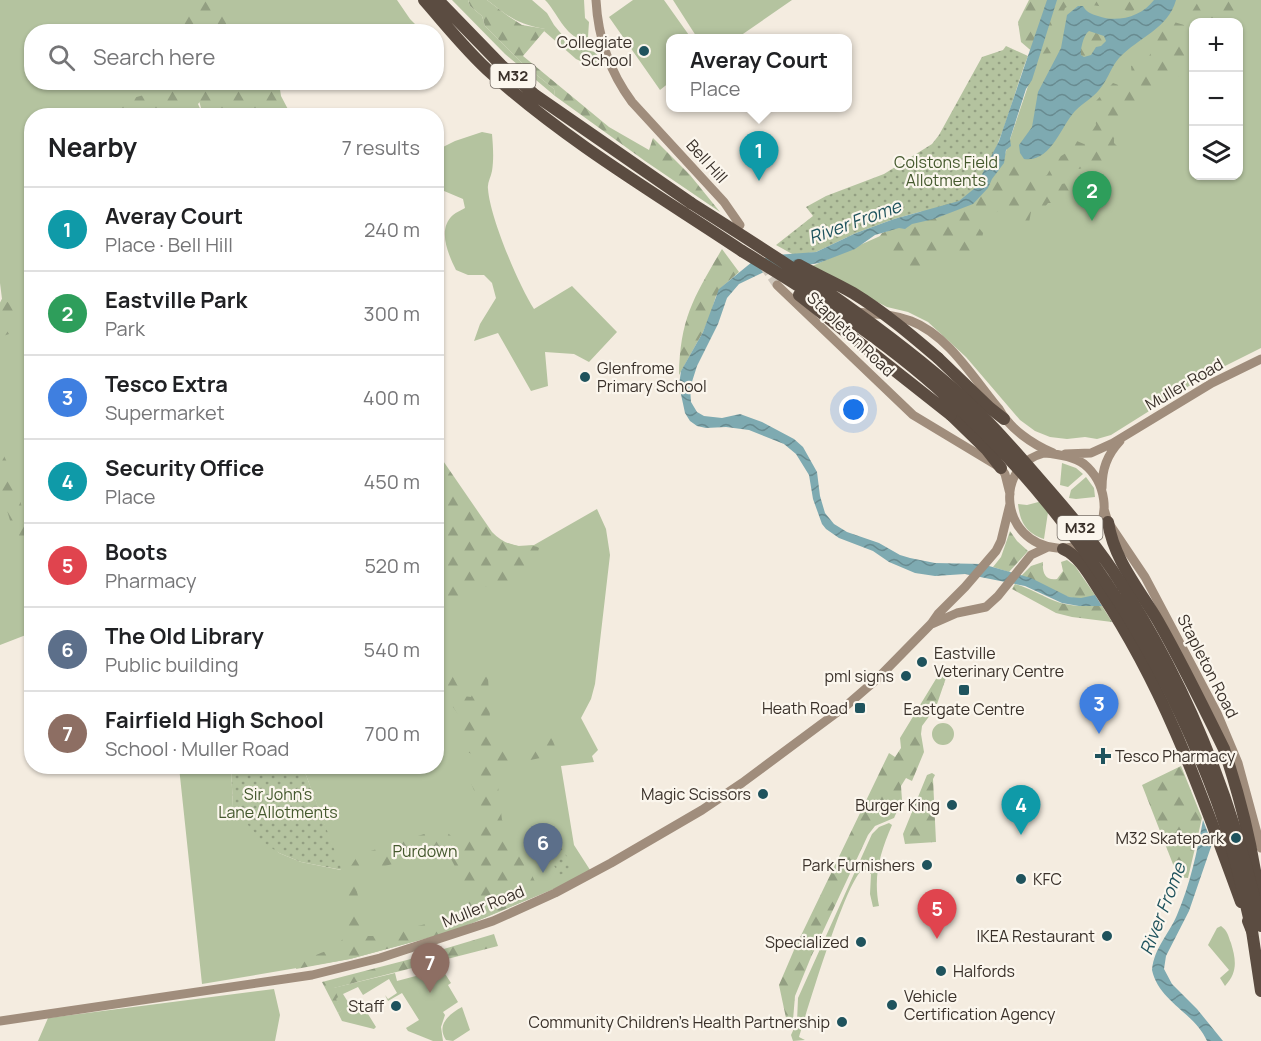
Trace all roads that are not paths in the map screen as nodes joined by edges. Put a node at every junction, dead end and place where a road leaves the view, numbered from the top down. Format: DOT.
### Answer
graph roads {
  1 [pos="424,0"];
  2 [pos="438,0"];
  3 [pos="596,0"];
  4 [pos="688,208"];
  5 [pos="737,221"];
  6 [pos="750,240"];
  7 [pos="742,251"];
  8 [pos="777,285"];
  9 [pos="790,295"];
  10 [pos="840,311"];
  11 [pos="836,341"];
  12 [pos="1261,359"];
  13 [pos="1004,419"];
  14 [pos="1124,437"];
  15 [pos="1055,454"];
  16 [pos="1001,468"];
  17 [pos="1102,490"];
  18 [pos="1010,499"];
  19 [pos="1104,508"];
  20 [pos="1108,522"];
  21 [pos="1048,547"];
  22 [pos="1063,549"];
  23 [pos="931,624"];
  24 [pos="1261,848"];
  25 [pos="1261,919"];
  26 [pos="1256,929"];
  27 [pos="1261,991"];
  28 [pos="0,1021"];
  1 -- 4 [label="highway, M32"];
  2 -- 4 [label="highway, M32"];
  3 -- 5 [label="main road, Bell Hill"];
  4 -- 6 [label="highway, M32, bridge"];
  4 -- 7 [label="highway, M32"];
  6 -- 13 [label="highway, M32, bridge"];
  6 -- 26 [label="highway, M32, bridge"];
  7 -- 16 [label="highway, M32, bridge"];
  7 -- 26 [label="highway, M32, bridge"];
  8 -- 9 [label="main road, Stapleton Road"];
  9 -- 10 [label="main road"];
  9 -- 11 [label="main road, Stapleton Road"];
  10 -- 11 [label="main road"];
  10 -- 13 [label="main road"];
  11 -- 16 [label="main road, Stapleton Road"];
  12 -- 14 [label="main road, Muller Road"];
  13 -- 15 [label="main road"];
  14 -- 15 [label="main road, Muller Road"];
  14 -- 17 [label="main road, Muller Road"];
  15 -- 17 [label="main road"];
  15 -- 18 [label="main road"];
  16 -- 18 [label="main road"];
  17 -- 19 [label="main road"];
  18 -- 21 [label="main road"];
  18 -- 23 [label="main road, Muller Road"];
  19 -- 20 [label="main road, Stapleton Road"];
  19 -- 22 [label="main road"];
  20 -- 24 [label="main road, Stapleton Road"];
  20 -- 25 [label="highway, M32, bridge"];
  21 -- 22 [label="main road"];
  21 -- 23 [label="main road, Muller Road"];
  22 -- 26 [label="highway, M32, bridge"];
  23 -- 28 [label="main road, Muller Road"];
  26 -- 27 [label="highway, M32"];
}
